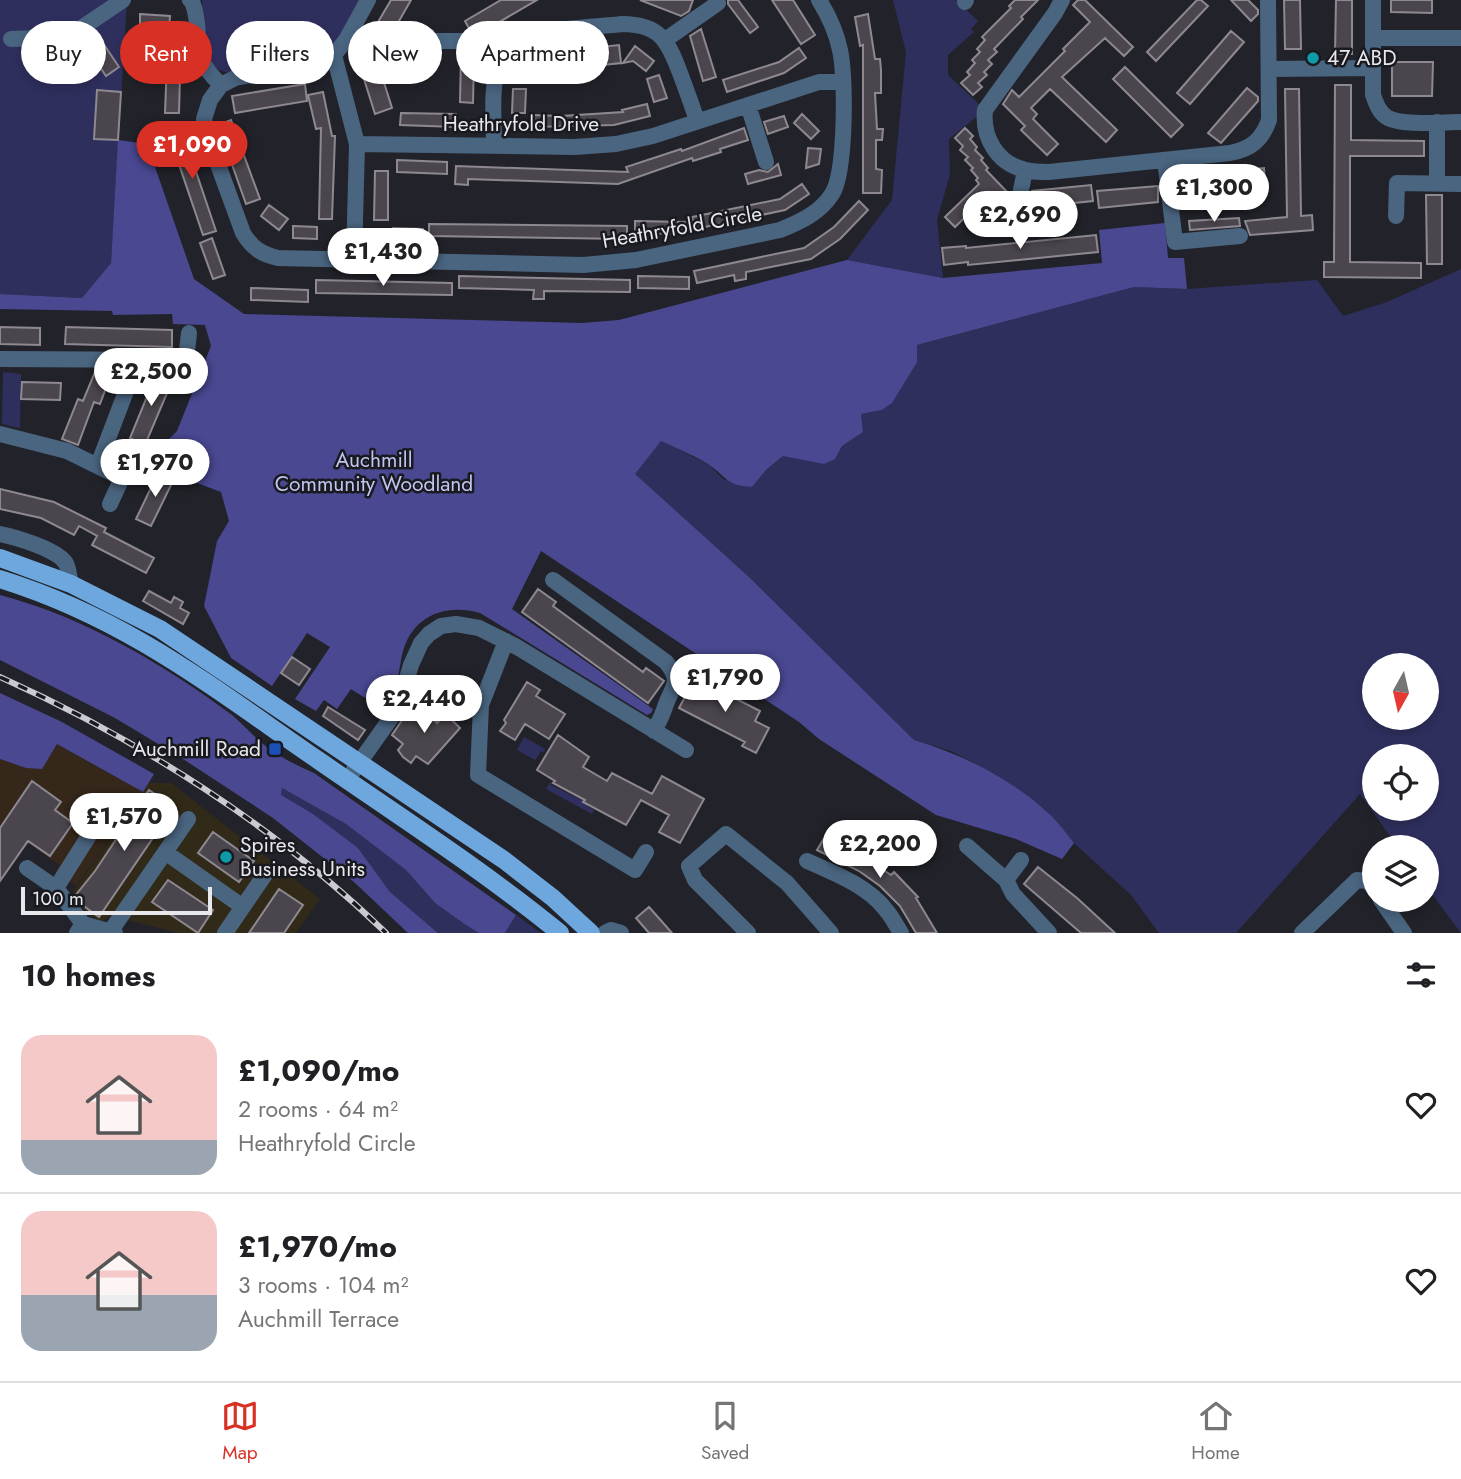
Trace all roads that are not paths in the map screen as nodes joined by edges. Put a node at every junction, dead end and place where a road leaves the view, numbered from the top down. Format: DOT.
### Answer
graph roads {
  1 [pos="124,0"];
  2 [pos="190,0"];
  3 [pos="368,0"];
  4 [pos="819,0"];
  5 [pos="1062,0"];
  6 [pos="1268,0"];
  7 [pos="1373,0"];
  8 [pos="718,3"];
  9 [pos="609,26"];
  10 [pos="1373,38"];
  11 [pos="1461,38"];
  12 [pos="11,39"];
  13 [pos="665,40"];
  14 [pos="334,55"];
  15 [pos="1373,68"];
  16 [pos="1269,69"];
  17 [pos="226,82"];
  18 [pos="843,82"];
  19 [pos="494,84"];
  20 [pos="221,85"];
  21 [pos="748,105"];
  22 [pos="697,121"];
  23 [pos="1437,121"];
  24 [pos="1461,122"];
  25 [pos="357,144"];
  26 [pos="494,146"];
  27 [pos="1165,160"];
  28 [pos="766,162"];
  29 [pos="1025,170"];
  30 [pos="1437,183"];
  31 [pos="1461,184"];
  32 [pos="1017,210"];
  33 [pos="1396,216"];
  34 [pos="1240,236"];
  35 [pos="354,260"];
  36 [pos="189,333"];
  37 [pos="0,359"];
  38 [pos="130,361"];
  39 [pos="0,434"];
  40 [pos="98,465"];
  41 [pos="110,504"];
  42 [pos="0,534"];
  43 [pos="0,558"];
  44 [pos="0,579"];
  45 [pos="553,580"];
  46 [pos="71,584"];
  47 [pos="506,641"];
  48 [pos="654,731"];
  49 [pos="685,750"];
  50 [pos="360,763"];
  51 [pos="347,780"];
  52 [pos="188,819"];
  53 [pos="89,834"];
  54 [pos="967,846"];
  55 [pos="165,852"];
  56 [pos="646,852"];
  57 [pos="1021,860"];
  58 [pos="807,861"];
  59 [pos="27,868"];
  60 [pos="267,873"];
  61 [pos="1006,880"];
  62 [pos="1362,880"];
  63 [pos="55,888"];
  64 [pos="243,907"];
  65 [pos="1389,912"];
  66 [pos="80,928"];
  67 [pos="112,932"];
  68 [pos="225,933"];
  69 [pos="560,933"];
  70 [pos="591,933"];
  71 [pos="606,933"];
  72 [pos="621,933"];
  73 [pos="748,933"];
  74 [pos="831,933"];
  75 [pos="901,933"];
  76 [pos="1049,933"];
  77 [pos="1302,933"];
  78 [pos="1404,933"];
  1 -- 12 [label="street"];
  2 -- 20 [label="street"];
  3 -- 14 [label="street"];
  4 -- 18 [label="street, Heathryfold Circle"];
  5 -- 29 [label="street"];
  6 -- 16 [label="street"];
  7 -- 10 [label="street"];
  8 -- 13 [label="street"];
  9 -- 13 [label="street"];
  10 -- 11 [label="street"];
  10 -- 15 [label="street"];
  13 -- 22 [label="street"];
  14 -- 25 [label="street"];
  15 -- 16 [label="street"];
  15 -- 23 [label="street"];
  16 -- 27 [label="street"];
  17 -- 20 [label="street"];
  18 -- 21 [label="street, Heathryfold Drive"];
  18 -- 35 [label="street, Heathryfold Circle"];
  19 -- 26 [label="street"];
  20 -- 35 [label="street, Heathryfold Circle"];
  21 -- 22 [label="street, Heathryfold Drive"];
  21 -- 28 [label="street"];
  22 -- 26 [label="street, Heathryfold Drive"];
  23 -- 24 [label="street"];
  23 -- 30 [label="street"];
  25 -- 26 [label="street, Heathryfold Drive"];
  25 -- 35 [label="street"];
  27 -- 29 [label="street"];
  27 -- 34 [label="street"];
  29 -- 32 [label="street"];
  30 -- 31 [label="street"];
  30 -- 33 [label="street"];
  36 -- 38 [label="street"];
  37 -- 38 [label="street"];
  38 -- 40 [label="street"];
  39 -- 40 [label="street"];
  40 -- 41 [label="street"];
  42 -- 46 [label="street"];
  43 -- 46 [label="main road"];
  44 -- 51 [label="main road"];
  45 -- 48 [label="street"];
  46 -- 50 [label="main road"];
  47 -- 48 [label="street"];
  47 -- 50 [label="street"];
  47 -- 56 [label="street"];
  48 -- 49 [label="street"];
  50 -- 51 [label="street"];
  50 -- 70 [label="main road"];
  51 -- 69 [label="main road"];
  52 -- 55 [label="street"];
  53 -- 63 [label="street"];
  54 -- 61 [label="street"];
  55 -- 64 [label="street"];
  55 -- 67 [label="street"];
  57 -- 61 [label="street"];
  58 -- 75 [label="street"];
  59 -- 63 [label="street"];
  60 -- 64 [label="street"];
  61 -- 76 [label="street"];
  62 -- 77 [label="street"];
  63 -- 66 [label="street"];
  64 -- 68 [label="street"];
  65 -- 78 [label="street"];
  66 -- 67 [label="street"];
  71 -- 72 [label="street"];
  73 -- 74 [label="street"];
}
